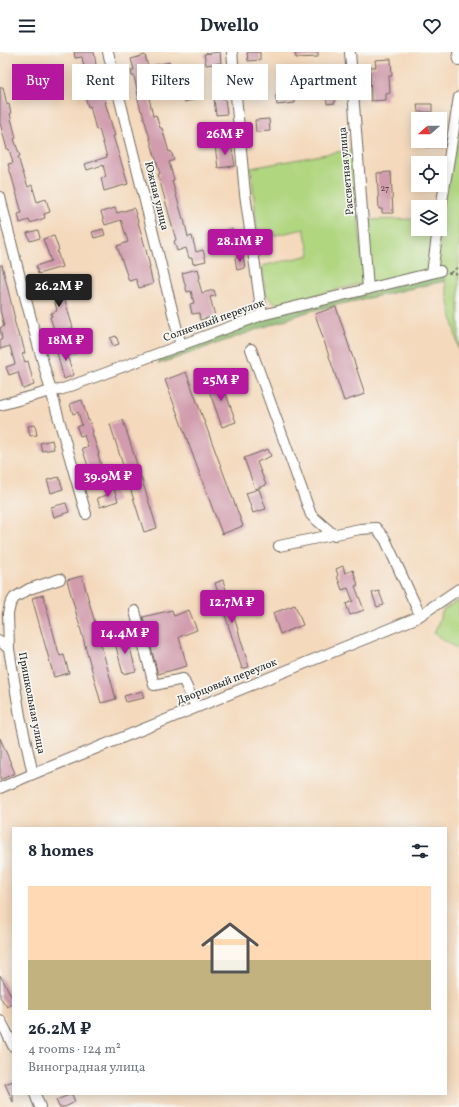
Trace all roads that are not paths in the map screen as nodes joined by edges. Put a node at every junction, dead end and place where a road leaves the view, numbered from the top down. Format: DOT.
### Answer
graph roads {
  1 [pos="108,52"];
  2 [pos="232,52"];
  3 [pos="350,52"];
  4 [pos="458,52"];
  5 [pos="459,60"];
  6 [pos="459,97"];
  7 [pos="459,101"];
  8 [pos="0,197"];
  9 [pos="442,200"];
  10 [pos="438,236"];
  11 [pos="368,289"];
  12 [pos="262,315"];
  13 [pos="181,346"];
  14 [pos="251,350"];
  15 [pos="51,391"];
  16 [pos="0,405"];
  17 [pos="86,514"];
  18 [pos="334,534"];
  19 [pos="279,546"];
  20 [pos="60,579"];
  21 [pos="459,589"];
  22 [pos="135,611"];
  23 [pos="420,615"];
  24 [pos="0,641"];
  25 [pos="9,649"];
  26 [pos="196,707"];
  27 [pos="33,774"];
  28 [pos="0,788"];
  29 [pos="0,1020"];
  30 [pos="12,1044"];
  31 [pos="34,1095"];
  32 [pos="40,1107"];
  1 -- 13 [label="street, Южная улица"];
  2 -- 12 [label="street"];
  3 -- 11 [label="street, Рассветная улица"];
  4 -- 5 [label="street"];
  6 -- 7 [label="street"];
  7 -- 9 [label="street"];
  8 -- 15 [label="street"];
  10 -- 11 [label="street, Солнечный переулок"];
  11 -- 12 [label="street, Солнечный переулок"];
  12 -- 13 [label="street, Солнечный переулок"];
  13 -- 15 [label="street, Солнечный переулок"];
  14 -- 18 [label="street"];
  15 -- 16 [label="street, Солнечный переулок"];
  15 -- 17 [label="street"];
  18 -- 19 [label="street"];
  18 -- 23 [label="street"];
  20 -- 25 [label="street"];
  21 -- 23 [label="street, Дворцовый переулок"];
  22 -- 26 [label="street"];
  23 -- 26 [label="street, Дворцовый переулок"];
  24 -- 25 [label="street, Пришкольная улица"];
  25 -- 27 [label="street, Пришкольная улица"];
  26 -- 27 [label="street, Дворцовый переулок"];
  27 -- 28 [label="street, Дворцовый переулок"];
  29 -- 30 [label="street"];
  31 -- 32 [label="street"];
}
